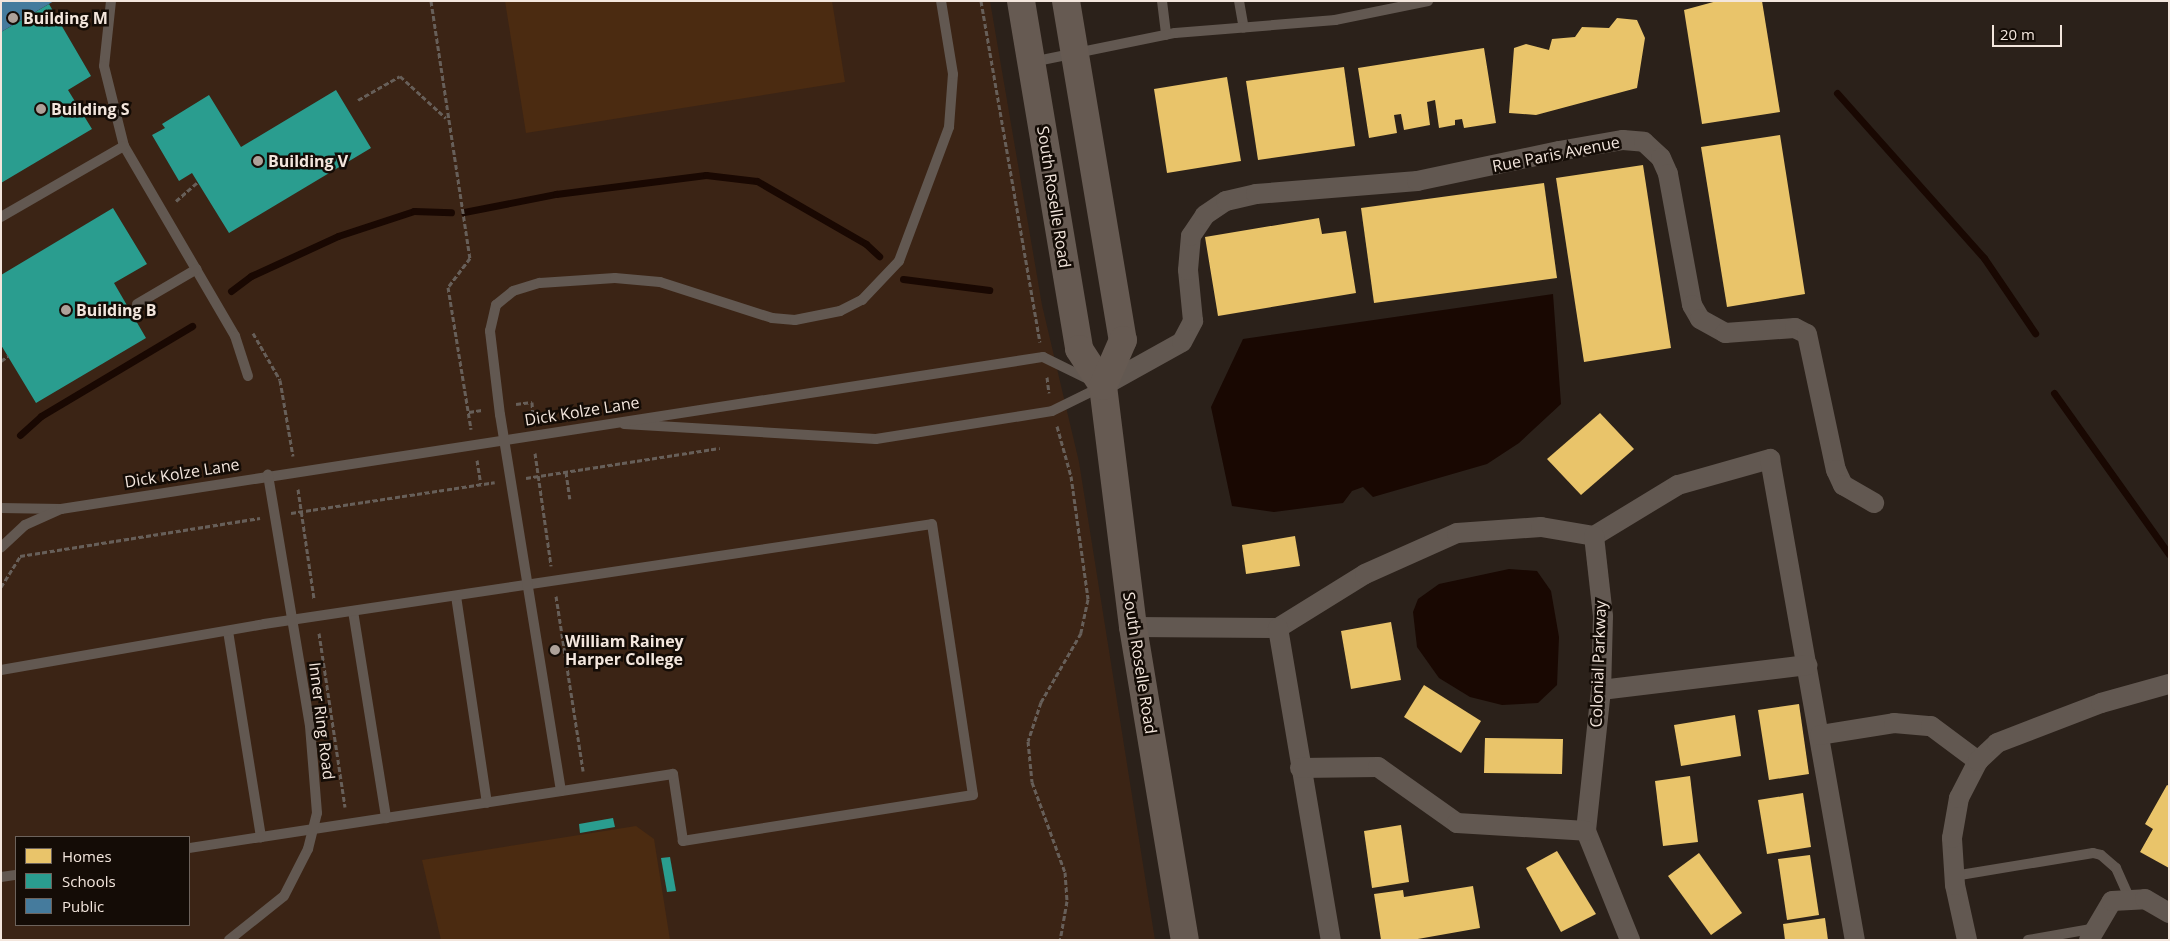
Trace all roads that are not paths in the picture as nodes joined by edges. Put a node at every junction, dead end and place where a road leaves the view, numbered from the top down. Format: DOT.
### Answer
graph roads {
  1 [pos="111,1"];
  2 [pos="941,1"];
  3 [pos="1021,1"];
  4 [pos="1066,1"];
  5 [pos="1162,1"];
  6 [pos="1239,1"];
  7 [pos="1428,1"];
  8 [pos="1244,28"];
  9 [pos="1166,35"];
  10 [pos="1075,53"];
  11 [pos="1031,62"];
  12 [pos="124,146"];
  13 [pos="1,217"];
  14 [pos="197,269"];
  15 [pos="137,304"];
  16 [pos="248,376"];
  17 [pos="1103,386"];
  18 [pos="605,422"];
  19 [pos="504,439"];
  20 [pos="268,474"];
  21 [pos="1874,503"];
  22 [pos="1,508"];
  23 [pos="61,509"];
  24 [pos="1594,536"];
  25 [pos="1,547"];
  26 [pos="528,585"];
  27 [pos="456,596"];
  28 [pos="353,611"];
  29 [pos="293,620"];
  30 [pos="1134,627"];
  31 [pos="1278,628"];
  32 [pos="228,631"];
  33 [pos="1808,665"];
  34 [pos="1,670"];
  35 [pos="2169,684"];
  36 [pos="1601,690"];
  37 [pos="1820,735"];
  38 [pos="1978,761"];
  39 [pos="1300,768"];
  40 [pos="561,791"];
  41 [pos="487,803"];
  42 [pos="386,818"];
  43 [pos="315,829"];
  44 [pos="1586,831"];
  45 [pos="261,837"];
  46 [pos="190,848"];
  47 [pos="15,875"];
  48 [pos="1954,876"];
  49 [pos="1,877"];
  50 [pos="2130,899"];
  51 [pos="2169,913"];
  52 [pos="2090,934"];
  53 [pos="1623,938"];
  54 [pos="229,940"];
  55 [pos="1185,940"];
  56 [pos="1331,940"];
  57 [pos="1855,940"];
  58 [pos="1967,940"];
  59 [pos="2028,940"];
  1 -- 12 [label="lane"];
  2 -- 19 [label="lane"];
  3 -- 11 [label="main road, South Roselle Road"];
  4 -- 10 [label="main road"];
  5 -- 9 [label="lane"];
  6 -- 8 [label="lane"];
  7 -- 8 [label="lane"];
  8 -- 9 [label="lane"];
  9 -- 10 [label="lane"];
  10 -- 11 [label="lane"];
  10 -- 17 [label="main road"];
  11 -- 17 [label="main road, South Roselle Road"];
  12 -- 13 [label="lane"];
  12 -- 14 [label="lane"];
  14 -- 15 [label="lane"];
  14 -- 16 [label="lane"];
  17 -- 18 [label="lane"];
  17 -- 18 [label="lane, Dick Kolze Lane"];
  17 -- 21 [label="street, Rue Paris Avenue"];
  17 -- 30 [label="main road, South Roselle Road"];
  18 -- 19 [label="lane, Dick Kolze Lane"];
  19 -- 20 [label="lane, Dick Kolze Lane"];
  19 -- 26 [label="lane"];
  20 -- 23 [label="lane, Dick Kolze Lane"];
  20 -- 29 [label="lane, Inner Ring Road"];
  22 -- 23 [label="lane"];
  23 -- 25 [label="lane"];
  24 -- 31 [label="street"];
  24 -- 33 [label="street"];
  24 -- 36 [label="street, Colonial Parkway"];
  26 -- 27 [label="lane"];
  26 -- 40 [label="lane"];
  26 -- 40 [label="lane"];
  27 -- 28 [label="lane"];
  27 -- 41 [label="lane"];
  28 -- 29 [label="lane"];
  28 -- 42 [label="lane"];
  29 -- 32 [label="lane"];
  29 -- 43 [label="lane, Inner Ring Road"];
  30 -- 31 [label="street"];
  30 -- 55 [label="main road, South Roselle Road"];
  31 -- 39 [label="street"];
  32 -- 34 [label="lane"];
  32 -- 45 [label="lane"];
  33 -- 36 [label="street"];
  33 -- 37 [label="street"];
  35 -- 38 [label="street"];
  36 -- 44 [label="street, Colonial Parkway"];
  37 -- 38 [label="street"];
  37 -- 57 [label="street"];
  38 -- 48 [label="street"];
  39 -- 44 [label="street"];
  39 -- 56 [label="street"];
  40 -- 41 [label="lane"];
  41 -- 42 [label="lane"];
  42 -- 43 [label="lane"];
  43 -- 45 [label="lane"];
  43 -- 54 [label="lane, Inner Ring Road"];
  44 -- 53 [label="street, Colonial Parkway"];
  45 -- 46 [label="lane"];
  47 -- 49 [label="lane"];
  48 -- 50 [label="lane"];
  48 -- 58 [label="street"];
  50 -- 51 [label="street"];
  50 -- 52 [label="street"];
  52 -- 59 [label="lane"];
}
